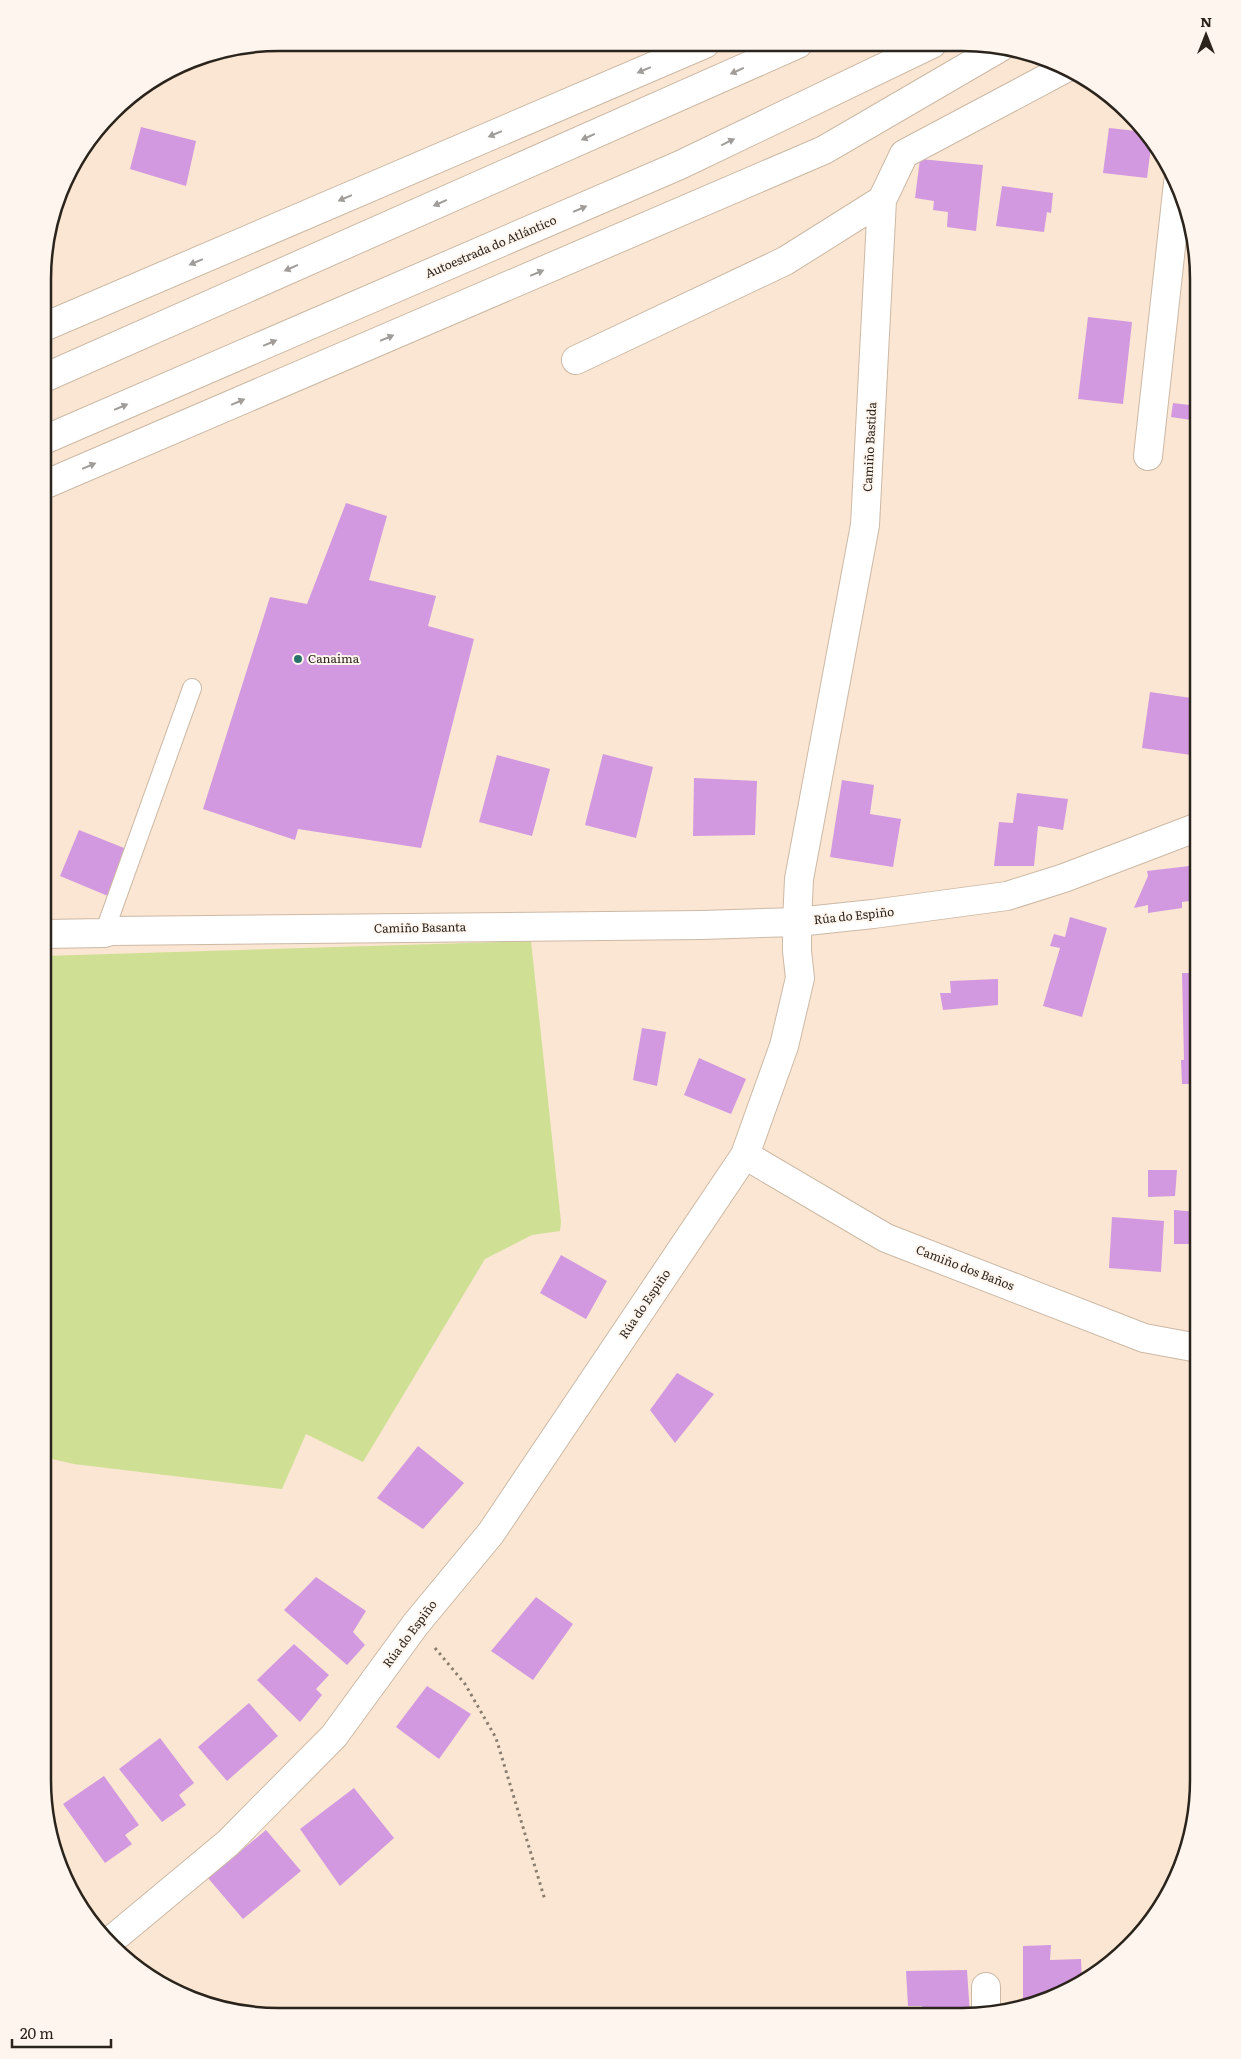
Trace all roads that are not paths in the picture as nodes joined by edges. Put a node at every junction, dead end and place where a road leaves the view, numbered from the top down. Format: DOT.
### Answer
graph roads {
  1 [pos="689,51"];
  2 [pos="782,51"];
  3 [pos="918,51"];
  4 [pos="989,53"];
  5 [pos="1057,73"];
  6 [pos="882,200"];
  7 [pos="1176,201"];
  8 [pos="51,323"];
  9 [pos="576,360"];
  10 [pos="51,375"];
  11 [pos="51,437"];
  12 [pos="1148,456"];
  13 [pos="51,482"];
  14 [pos="192,688"];
  15 [pos="1190,830"];
  16 [pos="797,922"];
  17 [pos="51,934"];
  18 [pos="104,934"];
  19 [pos="745,1155"];
  20 [pos="1190,1347"];
  21 [pos="115,1938"];
  1 -- 8 [label="main road, one-way"];
  2 -- 10 [label="main road, one-way"];
  11 -- 3 [label="main road, Autoestrada do Atlántico, one-way"];
  13 -- 4 [label="main road, one-way"];
  5 -- 6 [label="main road, Camiño Bastida"];
  6 -- 9 [label="main road"];
  6 -- 16 [label="main road, Camiño Bastida"];
  7 -- 12 [label="main road"];
  14 -- 18 [label="lane"];
  15 -- 16 [label="main road, Rúa do Espiño"];
  16 -- 18 [label="main road, Camiño Basanta"];
  16 -- 19 [label="main road, Rúa do Espiño"];
  17 -- 18 [label="main road, Camiño Basanta"];
  19 -- 20 [label="main road, Camiño dos Baños"];
  19 -- 21 [label="main road, Rúa do Espiño"];
}
